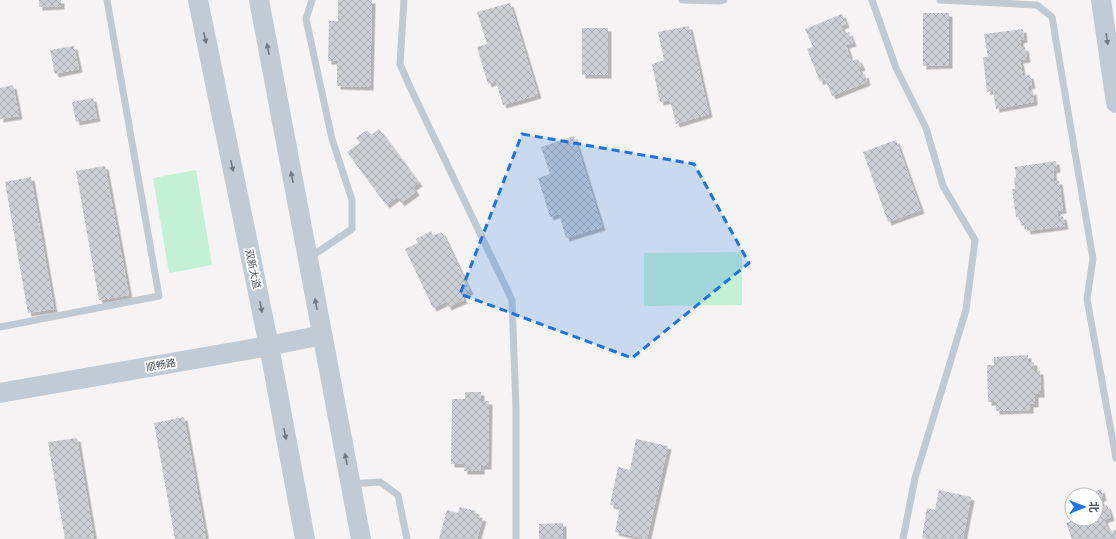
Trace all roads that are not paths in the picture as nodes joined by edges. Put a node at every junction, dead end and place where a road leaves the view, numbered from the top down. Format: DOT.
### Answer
graph roads {
  1 [pos="107,0"];
  2 [pos="198,0"];
  3 [pos="259,0"];
  4 [pos="312,0"];
  5 [pos="404,0"];
  6 [pos="682,0"];
  7 [pos="724,0"];
  8 [pos="872,0"];
  9 [pos="940,0"];
  10 [pos="1101,0"];
  11 [pos="1116,103"];
  12 [pos="308,259"];
  13 [pos="0,327"];
  14 [pos="322,335"];
  15 [pos="269,346"];
  16 [pos="0,393"];
  17 [pos="1116,458"];
  18 [pos="351,484"];
  19 [pos="305,539"];
  20 [pos="361,539"];
  21 [pos="407,539"];
  22 [pos="516,539"];
  23 [pos="903,539"];
  1 -- 13 [label="lane"];
  2 -- 15 [label="main road, 双新大道, one-way"];
  12 -- 3 [label="main road, one-way"];
  4 -- 12 [label="lane"];
  5 -- 22 [label="lane"];
  6 -- 7 [label="lane"];
  8 -- 23 [label="lane"];
  9 -- 17 [label="lane"];
  10 -- 11 [label="main road, one-way"];
  14 -- 12 [label="main road, one-way"];
  14 -- 15 [label="main road, 顺畅路"];
  18 -- 14 [label="main road, one-way"];
  15 -- 16 [label="main road, 顺畅路"];
  15 -- 19 [label="main road, 双新大道, one-way"];
  18 -- 20 [label="main road"];
  18 -- 21 [label="lane"];
}
